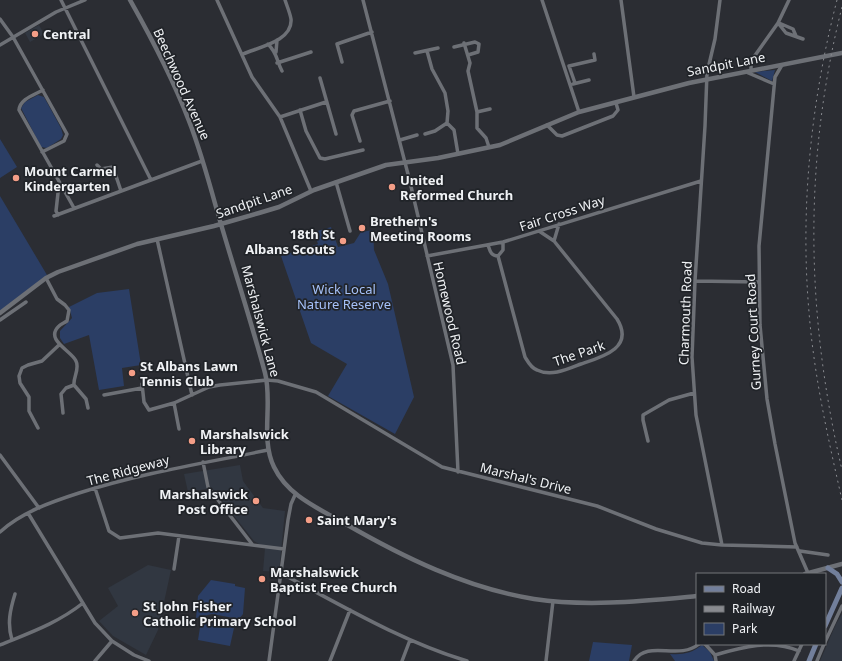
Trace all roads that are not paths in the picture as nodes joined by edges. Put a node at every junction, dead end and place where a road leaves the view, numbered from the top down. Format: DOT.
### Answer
graph roads {
  1 [pos="61,0"];
  2 [pos="85,0"];
  3 [pos="130,0"];
  4 [pos="217,0"];
  5 [pos="285,0"];
  6 [pos="363,0"];
  7 [pos="542,0"];
  8 [pos="621,0"];
  9 [pos="720,0"];
  10 [pos="789,0"];
  11 [pos="65,8"];
  12 [pos="0,19"];
  13 [pos="778,23"];
  14 [pos="372,32"];
  15 [pos="796,36"];
  16 [pos="13,37"];
  17 [pos="803,39"];
  18 [pos="277,40"];
  19 [pos="464,43"];
  20 [pos="268,44"];
  21 [pos="0,46"];
  22 [pos="454,47"];
  23 [pos="438,48"];
  24 [pos="427,51"];
  25 [pos="276,52"];
  26 [pos="311,52"];
  27 [pos="414,53"];
  28 [pos="243,54"];
  29 [pos="594,54"];
  30 [pos="840,54"];
  31 [pos="468,55"];
  32 [pos="342,62"];
  33 [pos="277,63"];
  34 [pos="782,64"];
  35 [pos="569,66"];
  36 [pos="564,67"];
  37 [pos="751,70"];
  38 [pos="282,71"];
  39 [pos="745,72"];
  40 [pos="320,78"];
  41 [pos="707,78"];
  42 [pos="590,80"];
  43 [pos="575,84"];
  44 [pos="774,84"];
  45 [pos="570,85"];
  46 [pos="43,90"];
  47 [pos="634,97"];
  48 [pos="326,102"];
  49 [pos="390,102"];
  50 [pos="616,103"];
  51 [pos="490,109"];
  52 [pos="300,110"];
  53 [pos="477,112"];
  54 [pos="579,112"];
  55 [pos="280,118"];
  56 [pos="447,123"];
  57 [pos="547,125"];
  58 [pos="336,134"];
  59 [pos="425,134"];
  60 [pos="417,136"];
  61 [pos="400,140"];
  62 [pos="360,141"];
  63 [pos="489,147"];
  64 [pos="363,150"];
  65 [pos="42,152"];
  66 [pos="351,153"];
  67 [pos="458,154"];
  68 [pos="353,158"];
  69 [pos="202,161"];
  70 [pos="405,161"];
  71 [pos="97,165"];
  72 [pos="151,180"];
  73 [pos="701,181"];
  74 [pos="336,182"];
  75 [pos="59,183"];
  76 [pos="121,191"];
  77 [pos="311,191"];
  78 [pos="74,208"];
  79 [pos="222,224"];
  80 [pos="559,224"];
  81 [pos="350,231"];
  82 [pos="539,231"];
  83 [pos="157,239"];
  84 [pos="554,241"];
  85 [pos="502,242"];
  86 [pos="488,245"];
  87 [pos="427,256"];
  88 [pos="498,256"];
  89 [pos="46,278"];
  90 [pos="695,281"];
  91 [pos="759,282"];
  92 [pos="26,302"];
  93 [pos="0,313"];
  94 [pos="0,320"];
  95 [pos="59,345"];
  96 [pos="266,380"];
  97 [pos="74,385"];
  98 [pos="694,393"];
  99 [pos="104,395"];
  100 [pos="192,395"];
  101 [pos="174,403"];
  102 [pos="88,408"];
  103 [pos="63,413"];
  104 [pos="38,428"];
  105 [pos="179,429"];
  106 [pos="648,441"];
  107 [pos="268,450"];
  108 [pos="0,456"];
  109 [pos="203,462"];
  110 [pos="458,472"];
  111 [pos="95,488"];
  112 [pos="295,495"];
  113 [pos="39,508"];
  114 [pos="28,513"];
  115 [pos="0,532"];
  116 [pos="179,536"];
  117 [pos="252,544"];
  118 [pos="722,545"];
  119 [pos="798,547"];
  120 [pos="284,549"];
  121 [pos="800,551"];
  122 [pos="828,555"];
  123 [pos="842,564"];
  124 [pos="828,568"];
  125 [pos="174,569"];
  126 [pos="806,573"];
  127 [pos="810,573"];
  128 [pos="282,576"];
  129 [pos="842,582"];
  130 [pos="842,588"];
  131 [pos="15,594"];
  132 [pos="696,596"];
  133 [pos="553,600"];
  134 [pos="83,603"];
  135 [pos="842,606"];
  136 [pos="350,610"];
  137 [pos="826,624"];
  138 [pos="12,640"];
  139 [pos="112,640"];
  140 [pos="410,640"];
  141 [pos="826,641"];
  142 [pos="0,645"];
  143 [pos="698,645"];
  144 [pos="706,645"];
  145 [pos="763,645"];
  146 [pos="776,645"];
  147 [pos="802,645"];
  148 [pos="816,645"];
  149 [pos="824,645"];
  150 [pos="799,651"];
  151 [pos="715,655"];
  152 [pos="95,661"];
  153 [pos="149,661"];
  154 [pos="269,661"];
  155 [pos="330,661"];
  156 [pos="402,661"];
  157 [pos="467,661"];
  158 [pos="546,661"];
  159 [pos="634,661"];
  160 [pos="716,661"];
  161 [pos="794,661"];
  162 [pos="809,661"];
  163 [pos="817,661"];
  1 -- 11 [label="street"];
  2 -- 11 [label="street"];
  3 -- 69 [label="street, Beechwood Avenue"];
  4 -- 28 [label="street"];
  5 -- 18 [label="street"];
  6 -- 14 [label="street, Homewood Road"];
  7 -- 36 [label="street"];
  8 -- 47 [label="street"];
  9 -- 41 [label="street, Charmouth Road"];
  10 -- 13 [label="street"];
  11 -- 16 [label="street"];
  11 -- 72 [label="street"];
  12 -- 16 [label="street"];
  13 -- 15 [label="street"];
  13 -- 15 [label="street"];
  13 -- 37 [label="street"];
  14 -- 32 [label="street"];
  14 -- 49 [label="street, Homewood Road"];
  15 -- 17 [label="street"];
  16 -- 21 [label="street"];
  16 -- 46 [label="street"];
  18 -- 20 [label="street"];
  18 -- 25 [label="street"];
  19 -- 22 [label="street"];
  19 -- 31 [label="street"];
  19 -- 31 [label="street"];
  20 -- 25 [label="street"];
  20 -- 28 [label="street"];
  23 -- 24 [label="street"];
  24 -- 27 [label="street"];
  24 -- 56 [label="street"];
  25 -- 33 [label="street"];
  26 -- 33 [label="street"];
  28 -- 55 [label="street"];
  29 -- 35 [label="street"];
  30 -- 34 [label="street, Sandpit Lane"];
  31 -- 53 [label="street"];
  33 -- 38 [label="street"];
  34 -- 37 [label="street, Sandpit Lane"];
  34 -- 44 [label="street, Gurney Court Road"];
  35 -- 36 [label="street"];
  35 -- 43 [label="street"];
  36 -- 45 [label="street"];
  37 -- 39 [label="street, Sandpit Lane"];
  39 -- 41 [label="street, Sandpit Lane"];
  39 -- 44 [label="street"];
  40 -- 48 [label="street"];
  41 -- 47 [label="street, Sandpit Lane"];
  41 -- 73 [label="street, Charmouth Road"];
  42 -- 43 [label="street"];
  43 -- 45 [label="street"];
  44 -- 91 [label="street, Gurney Court Road"];
  45 -- 54 [label="street"];
  46 -- 65 [label="street"];
  46 -- 65 [label="street"];
  47 -- 50 [label="street, Sandpit Lane"];
  48 -- 52 [label="street"];
  48 -- 58 [label="street"];
  49 -- 61 [label="street, Homewood Road"];
  49 -- 62 [label="street"];
  50 -- 54 [label="street, Sandpit Lane"];
  50 -- 57 [label="street"];
  51 -- 53 [label="street"];
  52 -- 55 [label="street"];
  52 -- 66 [label="street"];
  53 -- 63 [label="street"];
  54 -- 57 [label="street, Sandpit Lane"];
  55 -- 77 [label="street"];
  56 -- 59 [label="street"];
  56 -- 67 [label="street"];
  57 -- 63 [label="street, Sandpit Lane"];
  60 -- 61 [label="street"];
  61 -- 70 [label="street, Homewood Road"];
  63 -- 67 [label="street, Sandpit Lane"];
  64 -- 66 [label="street"];
  65 -- 75 [label="street"];
  66 -- 68 [label="street"];
  67 -- 70 [label="street, Sandpit Lane"];
  69 -- 72 [label="street"];
  69 -- 79 [label="street, Beechwood Avenue"];
  70 -- 74 [label="street, Sandpit Lane"];
  70 -- 87 [label="street, Homewood Road"];
  71 -- 76 [label="street"];
  72 -- 76 [label="street"];
  73 -- 80 [label="street, Fair Cross Way"];
  73 -- 90 [label="street, Charmouth Road"];
  74 -- 77 [label="street, Sandpit Lane"];
  74 -- 81 [label="street"];
  75 -- 78 [label="street"];
  75 -- 78 [label="street"];
  76 -- 78 [label="street"];
  77 -- 79 [label="street, Sandpit Lane"];
  79 -- 83 [label="street, Sandpit Lane"];
  79 -- 96 [label="street, Marshalswick Lane"];
  80 -- 82 [label="street, Fair Cross Way"];
  80 -- 84 [label="street"];
  82 -- 84 [label="street, The Park"];
  82 -- 85 [label="street, Fair Cross Way"];
  83 -- 89 [label="street, Sandpit Lane"];
  83 -- 100 [label="street"];
  84 -- 88 [label="street, The Park"];
  85 -- 86 [label="street, Fair Cross Way"];
  85 -- 88 [label="street"];
  86 -- 87 [label="street, Fair Cross Way"];
  86 -- 88 [label="street, The Park"];
  87 -- 110 [label="street, Homewood Road"];
  89 -- 93 [label="street, Sandpit Lane"];
  89 -- 95 [label="street"];
  90 -- 91 [label="street"];
  90 -- 98 [label="street, Charmouth Road"];
  91 -- 119 [label="street, Gurney Court Road"];
  92 -- 94 [label="street"];
  95 -- 97 [label="street"];
  95 -- 104 [label="street"];
  96 -- 100 [label="street, Marshal's Drive"];
  96 -- 107 [label="street, Marshalswick Lane"];
  96 -- 110 [label="street, Marshal's Drive"];
  97 -- 102 [label="street"];
  97 -- 103 [label="street"];
  98 -- 106 [label="street"];
  98 -- 118 [label="street, Charmouth Road"];
  99 -- 101 [label="street, Marshal's Drive"];
  100 -- 101 [label="street, Marshal's Drive"];
  101 -- 105 [label="street"];
  107 -- 109 [label="street, The Ridgeway"];
  107 -- 112 [label="street, Marshalswick Lane"];
  108 -- 113 [label="street"];
  109 -- 111 [label="street, The Ridgeway"];
  109 -- 117 [label="street"];
  110 -- 118 [label="street, Marshal's Drive"];
  111 -- 113 [label="street, The Ridgeway"];
  111 -- 116 [label="street"];
  112 -- 120 [label="street"];
  112 -- 133 [label="street, Marshalswick Lane"];
  113 -- 114 [label="street, The Ridgeway"];
  114 -- 115 [label="street, The Ridgeway"];
  114 -- 134 [label="street"];
  116 -- 117 [label="street"];
  116 -- 125 [label="street"];
  117 -- 120 [label="street"];
  118 -- 119 [label="street, Marshal's Drive"];
  119 -- 121 [label="street, Gurney Court Road"];
  120 -- 128 [label="street"];
  121 -- 122 [label="street"];
  121 -- 126 [label="street, Gurney Court Road"];
  123 -- 124 [label="street"];
  124 -- 127 [label="street"];
  124 -- 129 [label="main road"];
  128 -- 136 [label="street"];
  128 -- 154 [label="street"];
  130 -- 137 [label="main road"];
  131 -- 138 [label="street"];
  132 -- 133 [label="street, Marshalswick Lane"];
  133 -- 158 [label="street"];
  134 -- 138 [label="street"];
  134 -- 139 [label="street"];
  135 -- 141 [label="street"];
  136 -- 140 [label="street"];
  136 -- 155 [label="street"];
  138 -- 142 [label="street"];
  139 -- 152 [label="street"];
  139 -- 153 [label="street"];
  140 -- 156 [label="street"];
  140 -- 157 [label="street"];
  143 -- 159 [label="street"];
  144 -- 151 [label="street"];
  145 -- 151 [label="street"];
  146 -- 150 [label="street"];
  147 -- 150 [label="street"];
  148 -- 162 [label="main road"];
  149 -- 163 [label="street"];
  150 -- 161 [label="street"];
  151 -- 160 [label="street"];
}
